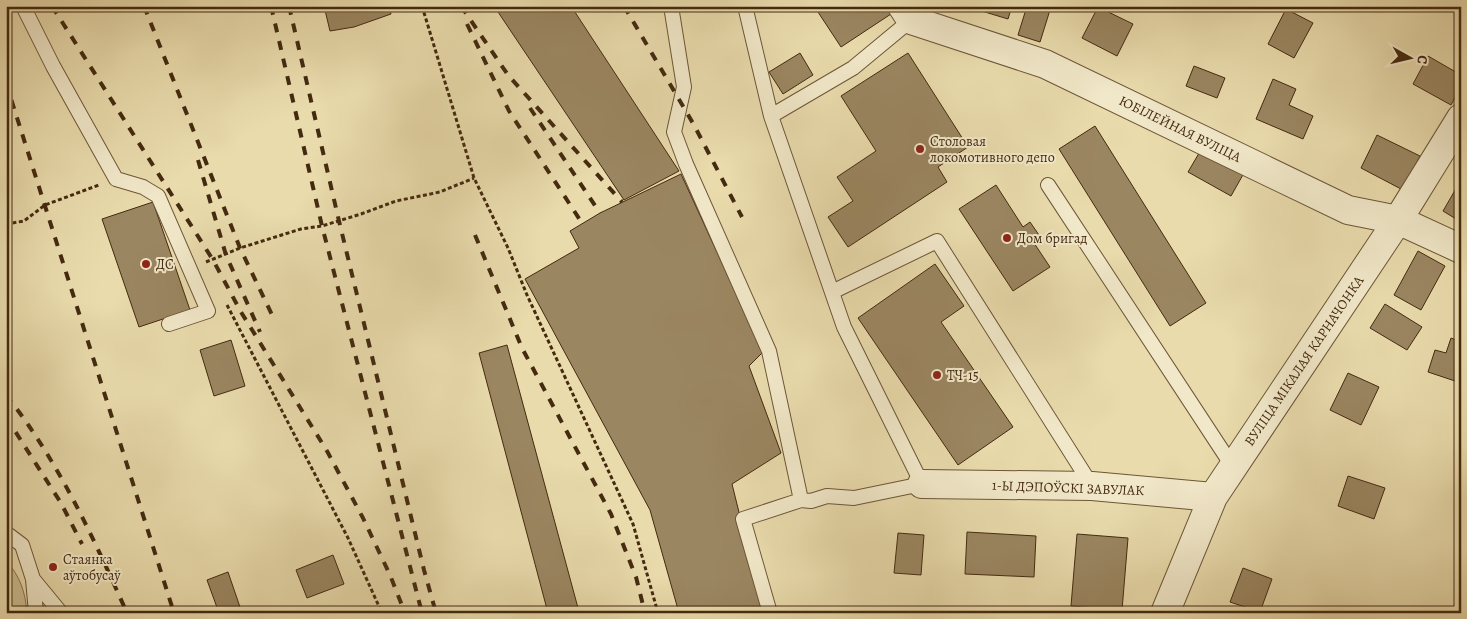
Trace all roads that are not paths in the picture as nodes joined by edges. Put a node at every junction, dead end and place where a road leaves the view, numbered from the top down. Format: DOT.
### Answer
graph roads {
  1 [pos="23,6"];
  2 [pos="671,6"];
  3 [pos="746,6"];
  4 [pos="907,13"];
  5 [pos="771,116"];
  6 [pos="1461,118"];
  7 [pos="1048,184"];
  8 [pos="1398,220"];
  9 [pos="1461,248"];
  10 [pos="832,292"];
  11 [pos="169,324"];
  12 [pos="1233,466"];
  13 [pos="922,484"];
  14 [pos="1092,486"];
  15 [pos="1214,497"];
  16 [pos="801,500"];
  17 [pos="6,534"];
  18 [pos="33,579"];
  19 [pos="36,613"];
  20 [pos="61,613"];
  21 [pos="770,613"];
  22 [pos="1165,613"];
  1 -- 11 [label="lane"];
  2 -- 16 [label="lane"];
  3 -- 5 [label="lane"];
  4 -- 5 [label="lane"];
  4 -- 8 [label="street, ЮБІЛЕЙНАЯ ВУЛІЦА"];
  5 -- 10 [label="lane"];
  6 -- 8 [label="street, ВУЛІЦА МІКАЛАЯ КАРНАЧОНКА"];
  7 -- 12 [label="lane"];
  8 -- 9 [label="street, ЮБІЛЕЙНАЯ ВУЛІЦА"];
  8 -- 12 [label="street, ВУЛІЦА МІКАЛАЯ КАРНАЧОНКА"];
  10 -- 13 [label="lane"];
  10 -- 14 [label="lane"];
  12 -- 15 [label="street, ВУЛІЦА МІКАЛАЯ КАРНАЧОНКА"];
  13 -- 14 [label="street, 1-Ы ДЭПОЎСКІ ЗАВУЛАК"];
  13 -- 16 [label="lane"];
  14 -- 15 [label="street, 1-Ы ДЭПОЎСКІ ЗАВУЛАК"];
  15 -- 22 [label="street, ВУЛІЦА МІКАЛАЯ КАРНАЧОНКА"];
  16 -- 21 [label="lane"];
  17 -- 18 [label="lane"];
  18 -- 19 [label="lane"];
  18 -- 20 [label="lane"];
}
